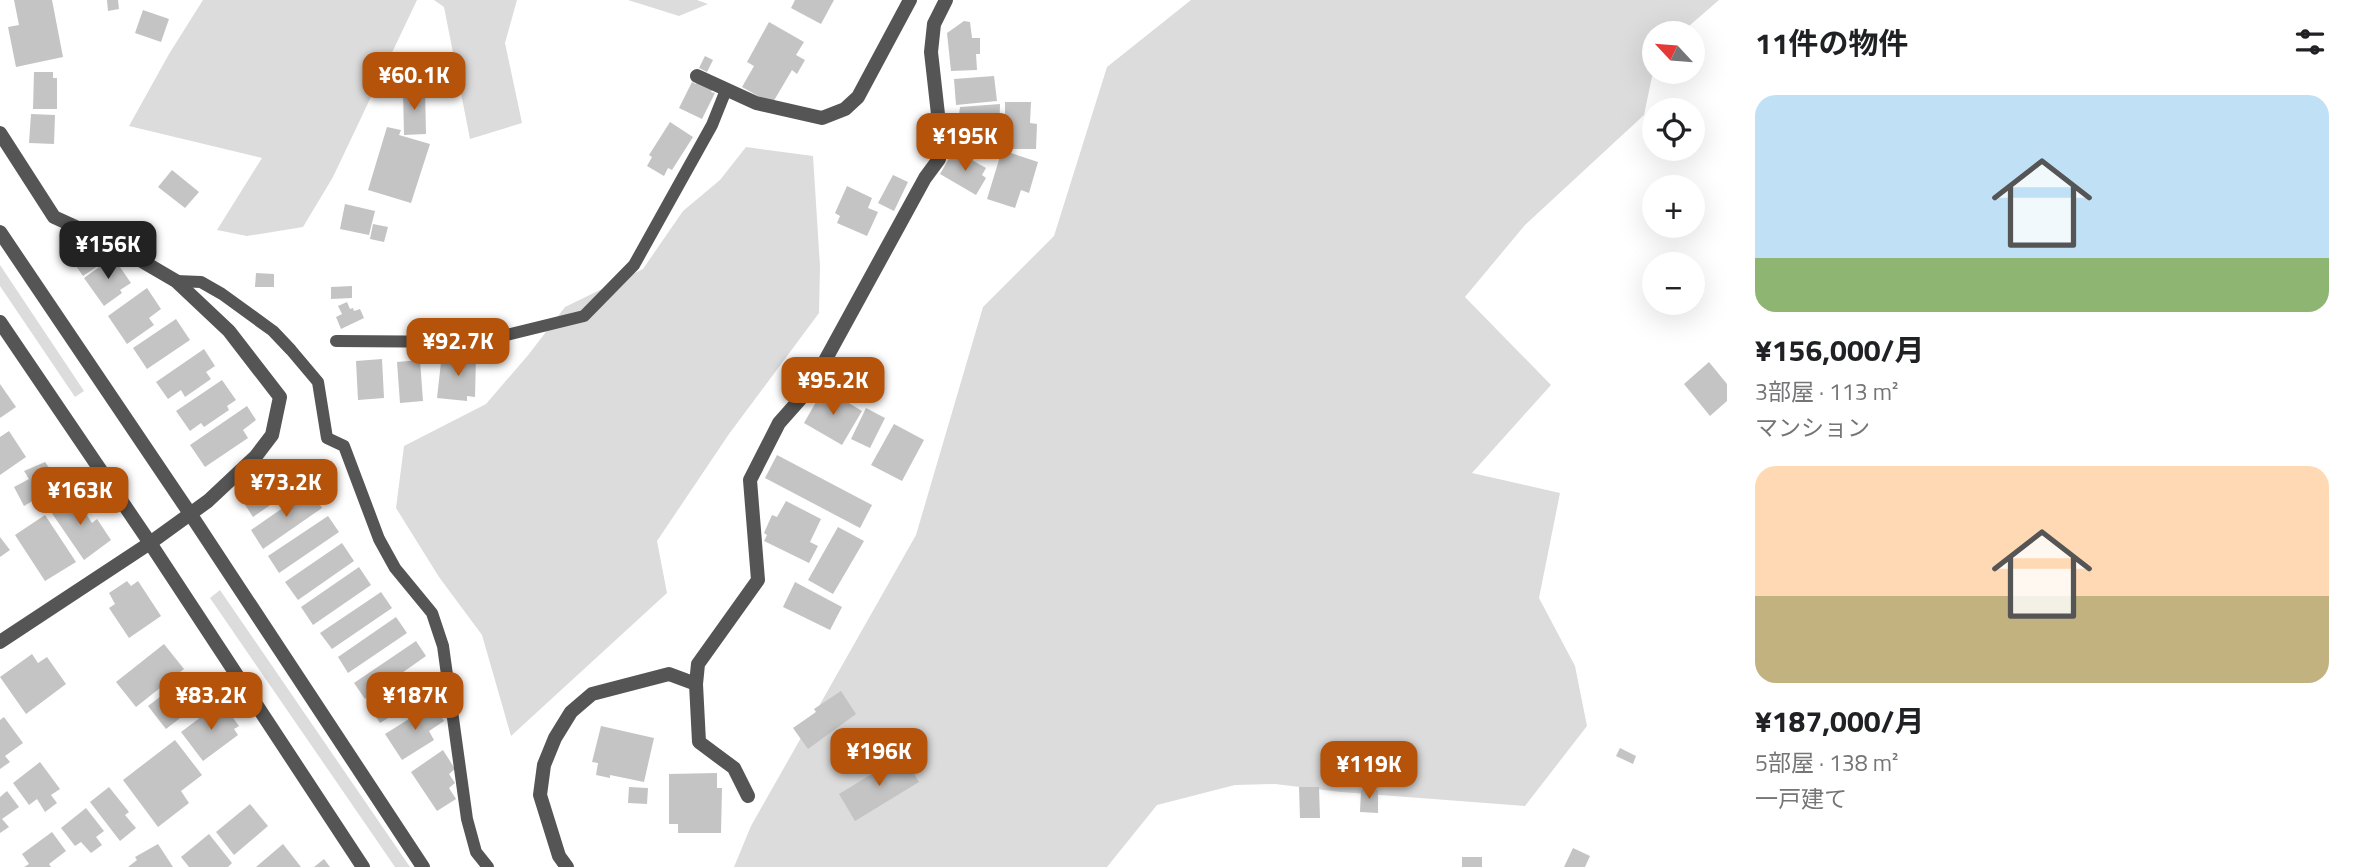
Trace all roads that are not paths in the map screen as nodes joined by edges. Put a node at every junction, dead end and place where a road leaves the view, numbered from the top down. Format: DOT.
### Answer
graph roads {
  1 [pos="910,0"];
  2 [pos="946,0"];
  3 [pos="697,76"];
  4 [pos="726,90"];
  5 [pos="0,133"];
  6 [pos="0,232"];
  7 [pos="176,281"];
  8 [pos="0,322"];
  9 [pos="336,341"];
  10 [pos="191,515"];
  11 [pos="150,543"];
  12 [pos="0,642"];
  13 [pos="696,684"];
  14 [pos="748,796"];
  15 [pos="363,867"];
  16 [pos="424,867"];
  17 [pos="488,867"];
  18 [pos="567,867"];
  1 -- 4 [label="street"];
  2 -- 13 [label="street"];
  3 -- 4 [label="street"];
  4 -- 9 [label="lane"];
  5 -- 7 [label="street"];
  6 -- 10 [label="street"];
  7 -- 10 [label="street"];
  7 -- 17 [label="lane"];
  8 -- 11 [label="street"];
  10 -- 11 [label="street"];
  10 -- 16 [label="street"];
  11 -- 12 [label="street"];
  11 -- 15 [label="street"];
  13 -- 14 [label="street"];
  13 -- 18 [label="street"];
}
